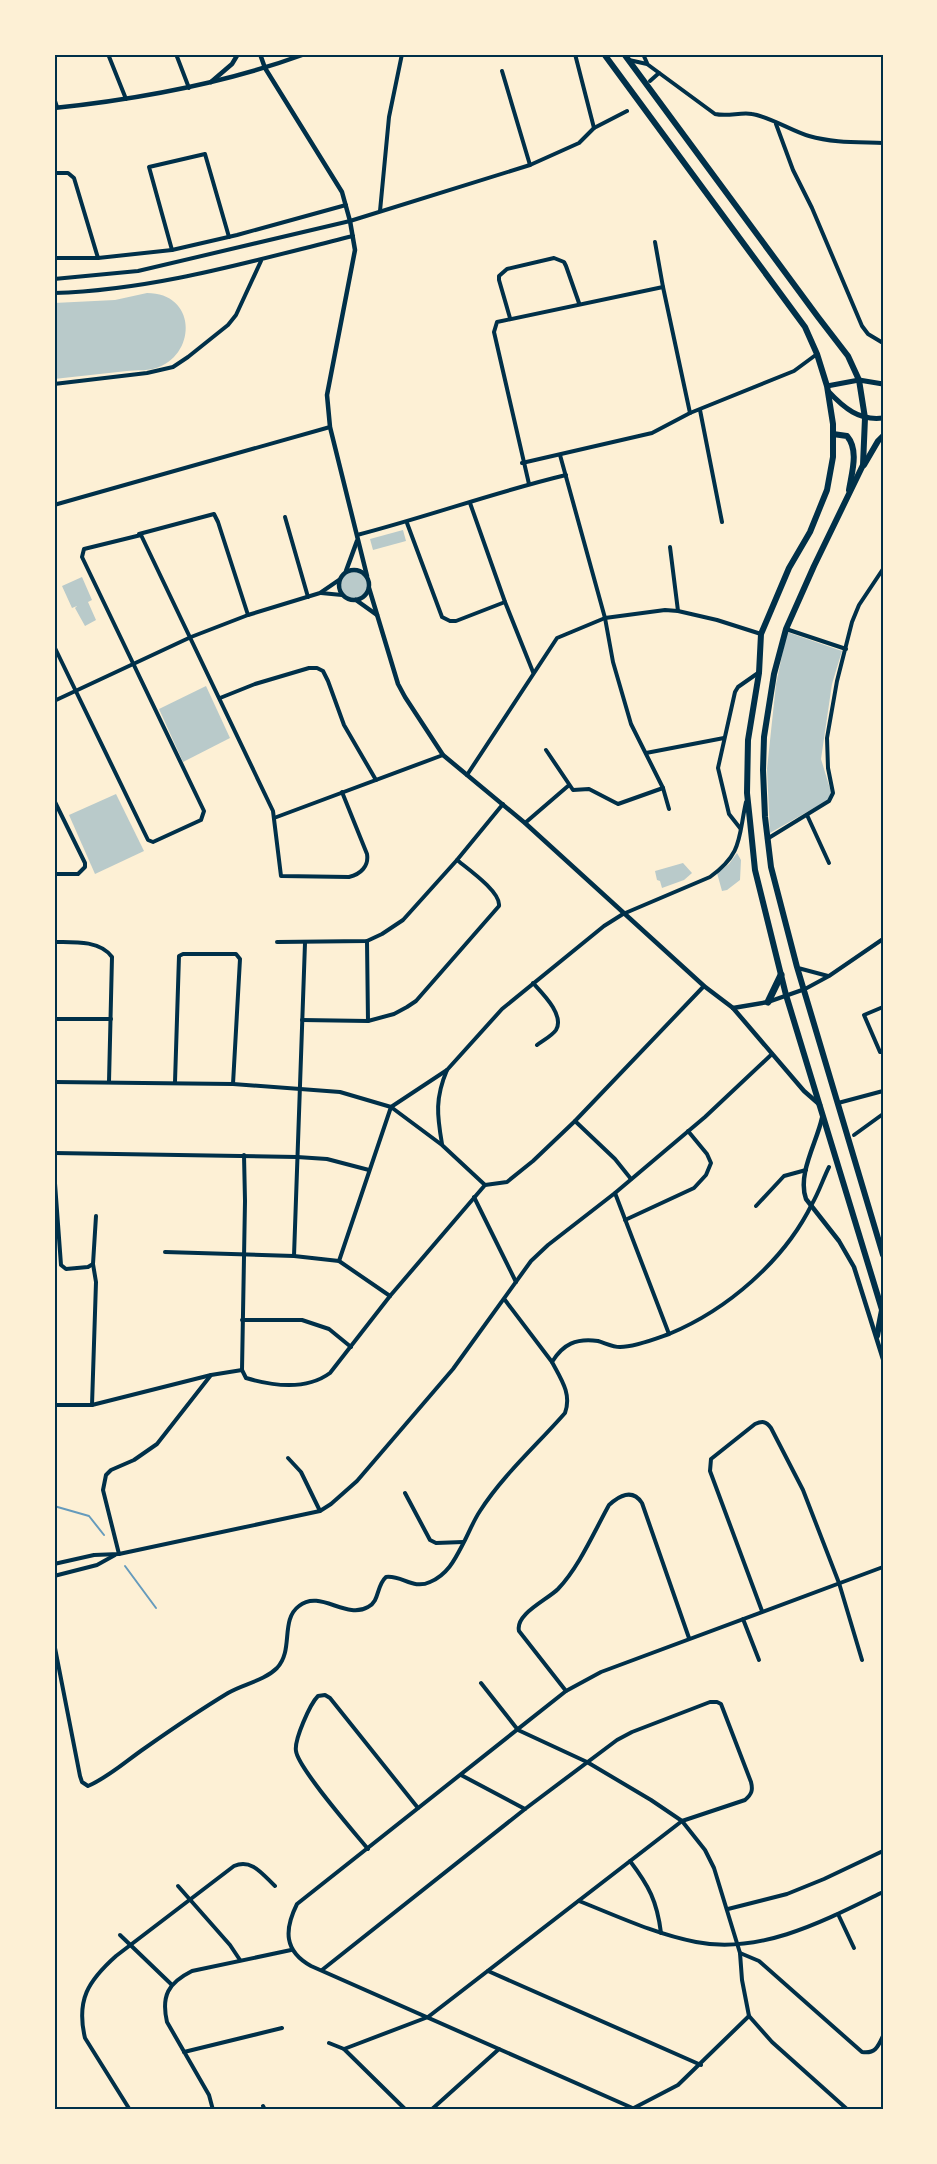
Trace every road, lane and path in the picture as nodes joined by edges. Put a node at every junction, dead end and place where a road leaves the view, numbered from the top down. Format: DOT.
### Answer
graph roads {
  1 [pos="108,54"];
  2 [pos="177,54"];
  3 [pos="238,54"];
  4 [pos="260,54"];
  5 [pos="305,54"];
  6 [pos="402,54"];
  7 [pos="574,54"];
  8 [pos="604,54"];
  9 [pos="643,54"];
  10 [pos="626,57"];
  11 [pos="647,64"];
  12 [pos="265,68"];
  13 [pos="502,71"];
  14 [pos="659,73"];
  15 [pos="650,81"];
  16 [pos="210,83"];
  17 [pos="189,88"];
  18 [pos="54,98"];
  19 [pos="126,100"];
  20 [pos="56,107"];
  21 [pos="627,111"];
  22 [pos="776,124"];
  23 [pos="594,128"];
  24 [pos="883,143"];
  25 [pos="531,165"];
  26 [pos="54,173"];
  27 [pos="346,205"];
  28 [pos="380,212"];
  29 [pos="350,221"];
  30 [pos="353,236"];
  31 [pos="229,237"];
  32 [pos="654,242"];
  33 [pos="172,250"];
  34 [pos="54,258"];
  35 [pos="98,258"];
  36 [pos="261,261"];
  37 [pos="54,279"];
  38 [pos="663,286"];
  39 [pos="54,293"];
  40 [pos="579,303"];
  41 [pos="510,318"];
  42 [pos="883,343"];
  43 [pos="817,354"];
  44 [pos="859,380"];
  45 [pos="54,384"];
  46 [pos="883,384"];
  47 [pos="827,389"];
  48 [pos="700,410"];
  49 [pos="690,413"];
  50 [pos="865,418"];
  51 [pos="883,418"];
  52 [pos="330,427"];
  53 [pos="833,434"];
  54 [pos="883,436"];
  55 [pos="560,455"];
  56 [pos="522,463"];
  57 [pos="863,465"];
  58 [pos="566,475"];
  59 [pos="528,484"];
  60 [pos="847,499"];
  61 [pos="470,503"];
  62 [pos="54,506"];
  63 [pos="285,517"];
  64 [pos="722,522"];
  65 [pos="407,523"];
  66 [pos="139,534"];
  67 [pos="357,538"];
  68 [pos="670,547"];
  69 [pos="883,569"];
  70 [pos="346,572"];
  71 [pos="367,576"];
  72 [pos="339,580"];
  73 [pos="369,588"];
  74 [pos="320,593"];
  75 [pos="342,595"];
  76 [pos="308,597"];
  77 [pos="356,600"];
  78 [pos="505,602"];
  79 [pos="678,611"];
  80 [pos="248,615"];
  81 [pos="377,615"];
  82 [pos="605,618"];
  83 [pos="786,629"];
  84 [pos="761,634"];
  85 [pos="191,637"];
  86 [pos="54,646"];
  87 [pos="846,649"];
  88 [pos="133,663"];
  89 [pos="533,673"];
  90 [pos="759,673"];
  91 [pos="75,691"];
  92 [pos="220,698"];
  93 [pos="54,701"];
  94 [pos="724,738"];
  95 [pos="546,750"];
  96 [pos="646,753"];
  97 [pos="443,755"];
  98 [pos="467,775"];
  99 [pos="376,780"];
  100 [pos="568,786"];
  101 [pos="663,788"];
  102 [pos="342,792"];
  103 [pos="747,794"];
  104 [pos="54,800"];
  105 [pos="503,804"];
  106 [pos="669,809"];
  107 [pos="807,815"];
  108 [pos="274,818"];
  109 [pos="525,823"];
  110 [pos="740,828"];
  111 [pos="766,839"];
  112 [pos="457,860"];
  113 [pos="829,863"];
  114 [pos="54,874"];
  115 [pos="623,914"];
  116 [pos="882,940"];
  117 [pos="367,941"];
  118 [pos="54,942"];
  119 [pos="277,942"];
  120 [pos="304,943"];
  121 [pos="883,947"];
  122 [pos="797,967"];
  123 [pos="781,975"];
  124 [pos="829,976"];
  125 [pos="533,983"];
  126 [pos="704,986"];
  127 [pos="805,989"];
  128 [pos="786,995"];
  129 [pos="768,1002"];
  130 [pos="883,1007"];
  131 [pos="733,1008"];
  132 [pos="54,1019"];
  133 [pos="111,1019"];
  134 [pos="302,1020"];
  135 [pos="368,1021"];
  136 [pos="537,1045"];
  137 [pos="883,1051"];
  138 [pos="773,1053"];
  139 [pos="447,1070"];
  140 [pos="54,1082"];
  141 [pos="109,1082"];
  142 [pos="175,1082"];
  143 [pos="233,1084"];
  144 [pos="300,1088"];
  145 [pos="883,1091"];
  146 [pos="838,1103"];
  147 [pos="819,1105"];
  148 [pos="391,1107"];
  149 [pos="883,1114"];
  150 [pos="823,1115"];
  151 [pos="575,1121"];
  152 [pos="688,1131"];
  153 [pos="854,1135"];
  154 [pos="442,1145"];
  155 [pos="54,1153"];
  156 [pos="243,1155"];
  157 [pos="297,1157"];
  158 [pos="829,1167"];
  159 [pos="54,1170"];
  160 [pos="369,1170"];
  161 [pos="806,1170"];
  162 [pos="631,1179"];
  163 [pos="485,1185"];
  164 [pos="615,1193"];
  165 [pos="474,1197"];
  166 [pos="756,1206"];
  167 [pos="812,1206"];
  168 [pos="96,1216"];
  169 [pos="625,1220"];
  170 [pos="165,1252"];
  171 [pos="244,1254"];
  172 [pos="883,1255"];
  173 [pos="294,1256"];
  174 [pos="339,1261"];
  175 [pos="93,1264"];
  176 [pos="516,1282"];
  177 [pos="390,1296"];
  178 [pos="505,1300"];
  179 [pos="882,1312"];
  180 [pos="242,1320"];
  181 [pos="669,1334"];
  182 [pos="877,1336"];
  183 [pos="351,1347"];
  184 [pos="883,1359"];
  185 [pos="552,1362"];
  186 [pos="242,1370"];
  187 [pos="211,1375"];
  188 [pos="54,1405"];
  189 [pos="92,1405"];
  190 [pos="288,1458"];
  191 [pos="405,1493"];
  192 [pos="320,1511"];
  193 [pos="464,1542"];
  194 [pos="119,1554"];
  195 [pos="54,1564"];
  196 [pos="883,1567"];
  197 [pos="54,1576"];
  198 [pos="839,1583"];
  199 [pos="762,1611"];
  200 [pos="743,1619"];
  201 [pos="689,1638"];
  202 [pos="54,1643"];
  203 [pos="759,1660"];
  204 [pos="862,1660"];
  205 [pos="481,1683"];
  206 [pos="566,1691"];
  207 [pos="518,1730"];
  208 [pos="587,1762"];
  209 [pos="461,1775"];
  210 [pos="418,1808"];
  211 [pos="525,1809"];
  212 [pos="682,1821"];
  213 [pos="368,1849"];
  214 [pos="883,1851"];
  215 [pos="630,1861"];
  216 [pos="178,1886"];
  217 [pos="275,1886"];
  218 [pos="883,1892"];
  219 [pos="190,1900"];
  220 [pos="578,1901"];
  221 [pos="728,1910"];
  222 [pos="838,1914"];
  223 [pos="661,1933"];
  224 [pos="120,1935"];
  225 [pos="736,1944"];
  226 [pos="131,1946"];
  227 [pos="854,1948"];
  228 [pos="292,1950"];
  229 [pos="740,1953"];
  230 [pos="240,1960"];
  231 [pos="322,1970"];
  232 [pos="488,1971"];
  233 [pos="171,1984"];
  234 [pos="749,2016"];
  235 [pos="428,2017"];
  236 [pos="282,2028"];
  237 [pos="883,2036"];
  238 [pos="330,2043"];
  239 [pos="344,2049"];
  240 [pos="500,2049"];
  241 [pos="184,2052"];
  242 [pos="701,2065"];
  243 [pos="634,2109"];
  244 [pos="130,2110"];
  245 [pos="213,2110"];
  246 [pos="406,2110"];
  247 [pos="431,2110"];
  248 [pos="848,2110"];
  1 -- 19 [label="street"];
  2 -- 17 [label="street"];
  3 -- 16 [label="street"];
  4 -- 12 [label="street"];
  5 -- 12 [label="street"];
  6 -- 28 [label="street"];
  7 -- 23 [label="street"];
  8 -- 43 [label="main road"];
  9 -- 11 [label="street"];
  10 -- 11 [label="street"];
  10 -- 44 [label="main road"];
  11 -- 14 [label="street"];
  12 -- 16 [label="street"];
  12 -- 27 [label="street"];
  13 -- 25 [label="street"];
  14 -- 15 [label="street"];
  14 -- 22 [label="street"];
  16 -- 17 [label="street"];
  17 -- 19 [label="street"];
  18 -- 20 [label="street"];
  19 -- 20 [label="street"];
  21 -- 23 [label="street"];
  22 -- 24 [label="street"];
  22 -- 42 [label="street"];
  23 -- 25 [label="street"];
  25 -- 28 [label="street"];
  26 -- 35 [label="street"];
  27 -- 29 [label="street"];
  27 -- 31 [label="street"];
  28 -- 29 [label="street"];
  29 -- 30 [label="street"];
  29 -- 37 [label="street"];
  30 -- 36 [label="street"];
  30 -- 52 [label="street"];
  31 -- 33 [label="street"];
  31 -- 33 [label="street"];
  32 -- 38 [label="street"];
  33 -- 35 [label="street"];
  34 -- 35 [label="street"];
  36 -- 39 [label="street"];
  36 -- 45 [label="street"];
  38 -- 40 [label="street"];
  38 -- 49 [label="street"];
  40 -- 41 [label="street"];
  40 -- 41 [label="street"];
  41 -- 56 [label="street"];
  43 -- 47 [label="main road"];
  43 -- 48 [label="street"];
  44 -- 46 [label="main road"];
  44 -- 47 [label="main road"];
  44 -- 50 [label="main road"];
  47 -- 50 [label="main road"];
  47 -- 53 [label="main road"];
  48 -- 49 [label="street"];
  48 -- 64 [label="street"];
  49 -- 55 [label="street"];
  50 -- 51 [label="main road"];
  50 -- 57 [label="main road"];
  52 -- 62 [label="street"];
  52 -- 67 [label="street"];
  53 -- 60 [label="main road"];
  53 -- 84 [label="main road"];
  54 -- 57 [label="main road"];
  55 -- 56 [label="street"];
  55 -- 58 [label="street"];
  56 -- 59 [label="street"];
  57 -- 60 [label="main road"];
  58 -- 59 [label="street"];
  58 -- 82 [label="street"];
  59 -- 61 [label="street"];
  60 -- 83 [label="main road"];
  61 -- 65 [label="street"];
  61 -- 78 [label="street"];
  63 -- 76 [label="street"];
  65 -- 67 [label="street"];
  65 -- 78 [label="street"];
  66 -- 80 [label="street"];
  66 -- 85 [label="street"];
  66 -- 88 [label="street"];
  67 -- 70 [label="street"];
  67 -- 71 [label="street"];
  68 -- 79 [label="street"];
  69 -- 87 [label="street"];
  70 -- 71 [label="street"];
  70 -- 72 [label="street"];
  71 -- 73 [label="street"];
  72 -- 74 [label="street"];
  72 -- 75 [label="street"];
  73 -- 77 [label="street"];
  73 -- 81 [label="street"];
  74 -- 75 [label="street"];
  74 -- 76 [label="street"];
  75 -- 77 [label="street"];
  76 -- 80 [label="street"];
  77 -- 81 [label="street"];
  78 -- 89 [label="street"];
  79 -- 82 [label="street"];
  79 -- 84 [label="street"];
  80 -- 85 [label="street"];
  81 -- 97 [label="street"];
  82 -- 89 [label="street"];
  82 -- 96 [label="street"];
  83 -- 87 [label="street"];
  83 -- 111 [label="main road"];
  84 -- 90 [label="main road"];
  85 -- 88 [label="street"];
  85 -- 92 [label="street"];
  86 -- 91 [label="street"];
  87 -- 107 [label="street"];
  88 -- 91 [label="street"];
  88 -- 91 [label="street"];
  89 -- 98 [label="street"];
  90 -- 94 [label="street"];
  90 -- 103 [label="main road"];
  91 -- 93 [label="street"];
  92 -- 99 [label="street"];
  92 -- 108 [label="street"];
  94 -- 96 [label="street"];
  94 -- 110 [label="street"];
  95 -- 100 [label="street"];
  96 -- 101 [label="street"];
  97 -- 98 [label="street"];
  97 -- 99 [label="street"];
  98 -- 105 [label="street"];
  99 -- 102 [label="street"];
  100 -- 101 [label="street"];
  100 -- 109 [label="street"];
  101 -- 106 [label="street"];
  102 -- 108 [label="street"];
  102 -- 108 [label="street"];
  103 -- 110 [label="street"];
  103 -- 123 [label="main road"];
  104 -- 114 [label="street"];
  105 -- 109 [label="street"];
  105 -- 112 [label="street"];
  107 -- 111 [label="street"];
  107 -- 113 [label="street"];
  109 -- 115 [label="street"];
  110 -- 115 [label="street"];
  111 -- 122 [label="main road"];
  112 -- 117 [label="street"];
  112 -- 135 [label="street"];
  115 -- 125 [label="street"];
  115 -- 126 [label="street"];
  116 -- 121 [label="street"];
  116 -- 124 [label="street"];
  117 -- 120 [label="street"];
  117 -- 135 [label="street"];
  118 -- 133 [label="street"];
  119 -- 120 [label="street"];
  120 -- 134 [label="street"];
  122 -- 124 [label="street"];
  122 -- 127 [label="main road"];
  123 -- 128 [label="main road"];
  123 -- 129 [label="highway"];
  124 -- 127 [label="street"];
  125 -- 136 [label="street"];
  125 -- 139 [label="street"];
  126 -- 131 [label="street"];
  126 -- 151 [label="street"];
  127 -- 128 [label="street"];
  127 -- 146 [label="main road"];
  128 -- 129 [label="street"];
  128 -- 147 [label="main road"];
  129 -- 131 [label="street"];
  130 -- 137 [label="street"];
  131 -- 138 [label="street"];
  132 -- 133 [label="street"];
  133 -- 141 [label="street"];
  134 -- 135 [label="street"];
  134 -- 144 [label="street"];
  138 -- 147 [label="street"];
  138 -- 152 [label="street"];
  139 -- 148 [label="street"];
  139 -- 154 [label="street"];
  140 -- 141 [label="street"];
  141 -- 142 [label="street"];
  142 -- 143 [label="street"];
  142 -- 143 [label="street"];
  143 -- 144 [label="street"];
  144 -- 148 [label="street"];
  144 -- 157 [label="street"];
  145 -- 146 [label="street"];
  146 -- 172 [label="main road"];
  147 -- 150 [label="main road"];
  148 -- 154 [label="street"];
  148 -- 160 [label="street"];
  149 -- 153 [label="street"];
  150 -- 161 [label="street"];
  150 -- 179 [label="main road"];
  151 -- 162 [label="street"];
  151 -- 163 [label="street"];
  152 -- 162 [label="street"];
  152 -- 169 [label="street"];
  154 -- 163 [label="street"];
  155 -- 156 [label="street"];
  156 -- 157 [label="street"];
  156 -- 171 [label="street"];
  157 -- 160 [label="street"];
  157 -- 173 [label="street"];
  158 -- 167 [label="street"];
  159 -- 175 [label="street"];
  160 -- 174 [label="street"];
  161 -- 166 [label="street"];
  161 -- 167 [label="street"];
  162 -- 164 [label="street"];
  163 -- 165 [label="street"];
  164 -- 169 [label="street"];
  164 -- 176 [label="street"];
  165 -- 176 [label="street"];
  165 -- 177 [label="street"];
  167 -- 181 [label="street"];
  167 -- 182 [label="street"];
  168 -- 175 [label="street"];
  169 -- 181 [label="street"];
  170 -- 171 [label="street"];
  171 -- 173 [label="street"];
  171 -- 180 [label="street"];
  173 -- 174 [label="street"];
  174 -- 177 [label="street"];
  175 -- 189 [label="street"];
  176 -- 178 [label="street"];
  177 -- 183 [label="street"];
  178 -- 185 [label="street"];
  178 -- 192 [label="street"];
  179 -- 182 [label="main road"];
  180 -- 183 [label="street"];
  180 -- 186 [label="street"];
  181 -- 185 [label="street"];
  182 -- 184 [label="street"];
  183 -- 186 [label="street"];
  185 -- 193 [label="street"];
  186 -- 187 [label="street"];
  187 -- 189 [label="street"];
  187 -- 194 [label="street"];
  188 -- 189 [label="street"];
  190 -- 192 [label="street"];
  191 -- 193 [label="street"];
  192 -- 194 [label="street"];
  193 -- 202 [label="street"];
  194 -- 195 [label="street"];
  194 -- 197 [label="street"];
  196 -- 198 [label="street"];
  198 -- 199 [label="street"];
  198 -- 199 [label="street"];
  198 -- 204 [label="street"];
  199 -- 200 [label="street"];
  200 -- 201 [label="street"];
  200 -- 203 [label="street"];
  201 -- 206 [label="street"];
  201 -- 206 [label="street"];
  205 -- 207 [label="street"];
  206 -- 207 [label="street"];
  207 -- 208 [label="street"];
  207 -- 209 [label="street"];
  208 -- 211 [label="street"];
  208 -- 212 [label="street"];
  208 -- 212 [label="street"];
  209 -- 210 [label="street"];
  209 -- 211 [label="street"];
  210 -- 213 [label="street"];
  210 -- 213 [label="street"];
  211 -- 231 [label="street"];
  212 -- 215 [label="street"];
  212 -- 221 [label="street"];
  213 -- 228 [label="street"];
  214 -- 221 [label="street"];
  215 -- 220 [label="street"];
  215 -- 223 [label="street"];
  216 -- 219 [label="street"];
  217 -- 219 [label="street"];
  218 -- 222 [label="street"];
  219 -- 226 [label="street"];
  219 -- 230 [label="street"];
  220 -- 223 [label="street"];
  220 -- 232 [label="street"];
  221 -- 225 [label="street"];
  222 -- 225 [label="street"];
  222 -- 227 [label="street"];
  223 -- 225 [label="street"];
  224 -- 226 [label="street"];
  225 -- 229 [label="street"];
  226 -- 233 [label="street"];
  226 -- 244 [label="street"];
  228 -- 230 [label="street"];
  228 -- 231 [label="street"];
  229 -- 234 [label="street"];
  229 -- 237 [label="street"];
  230 -- 233 [label="street"];
  231 -- 235 [label="street"];
  232 -- 235 [label="street"];
  232 -- 242 [label="street"];
  233 -- 241 [label="street"];
  234 -- 242 [label="street"];
  234 -- 248 [label="street"];
  235 -- 239 [label="street"];
  235 -- 240 [label="street"];
  236 -- 241 [label="street"];
  238 -- 239 [label="street"];
  239 -- 246 [label="street"];
  240 -- 243 [label="street"];
  240 -- 247 [label="street"];
  241 -- 245 [label="street"];
  242 -- 243 [label="street"];
}
